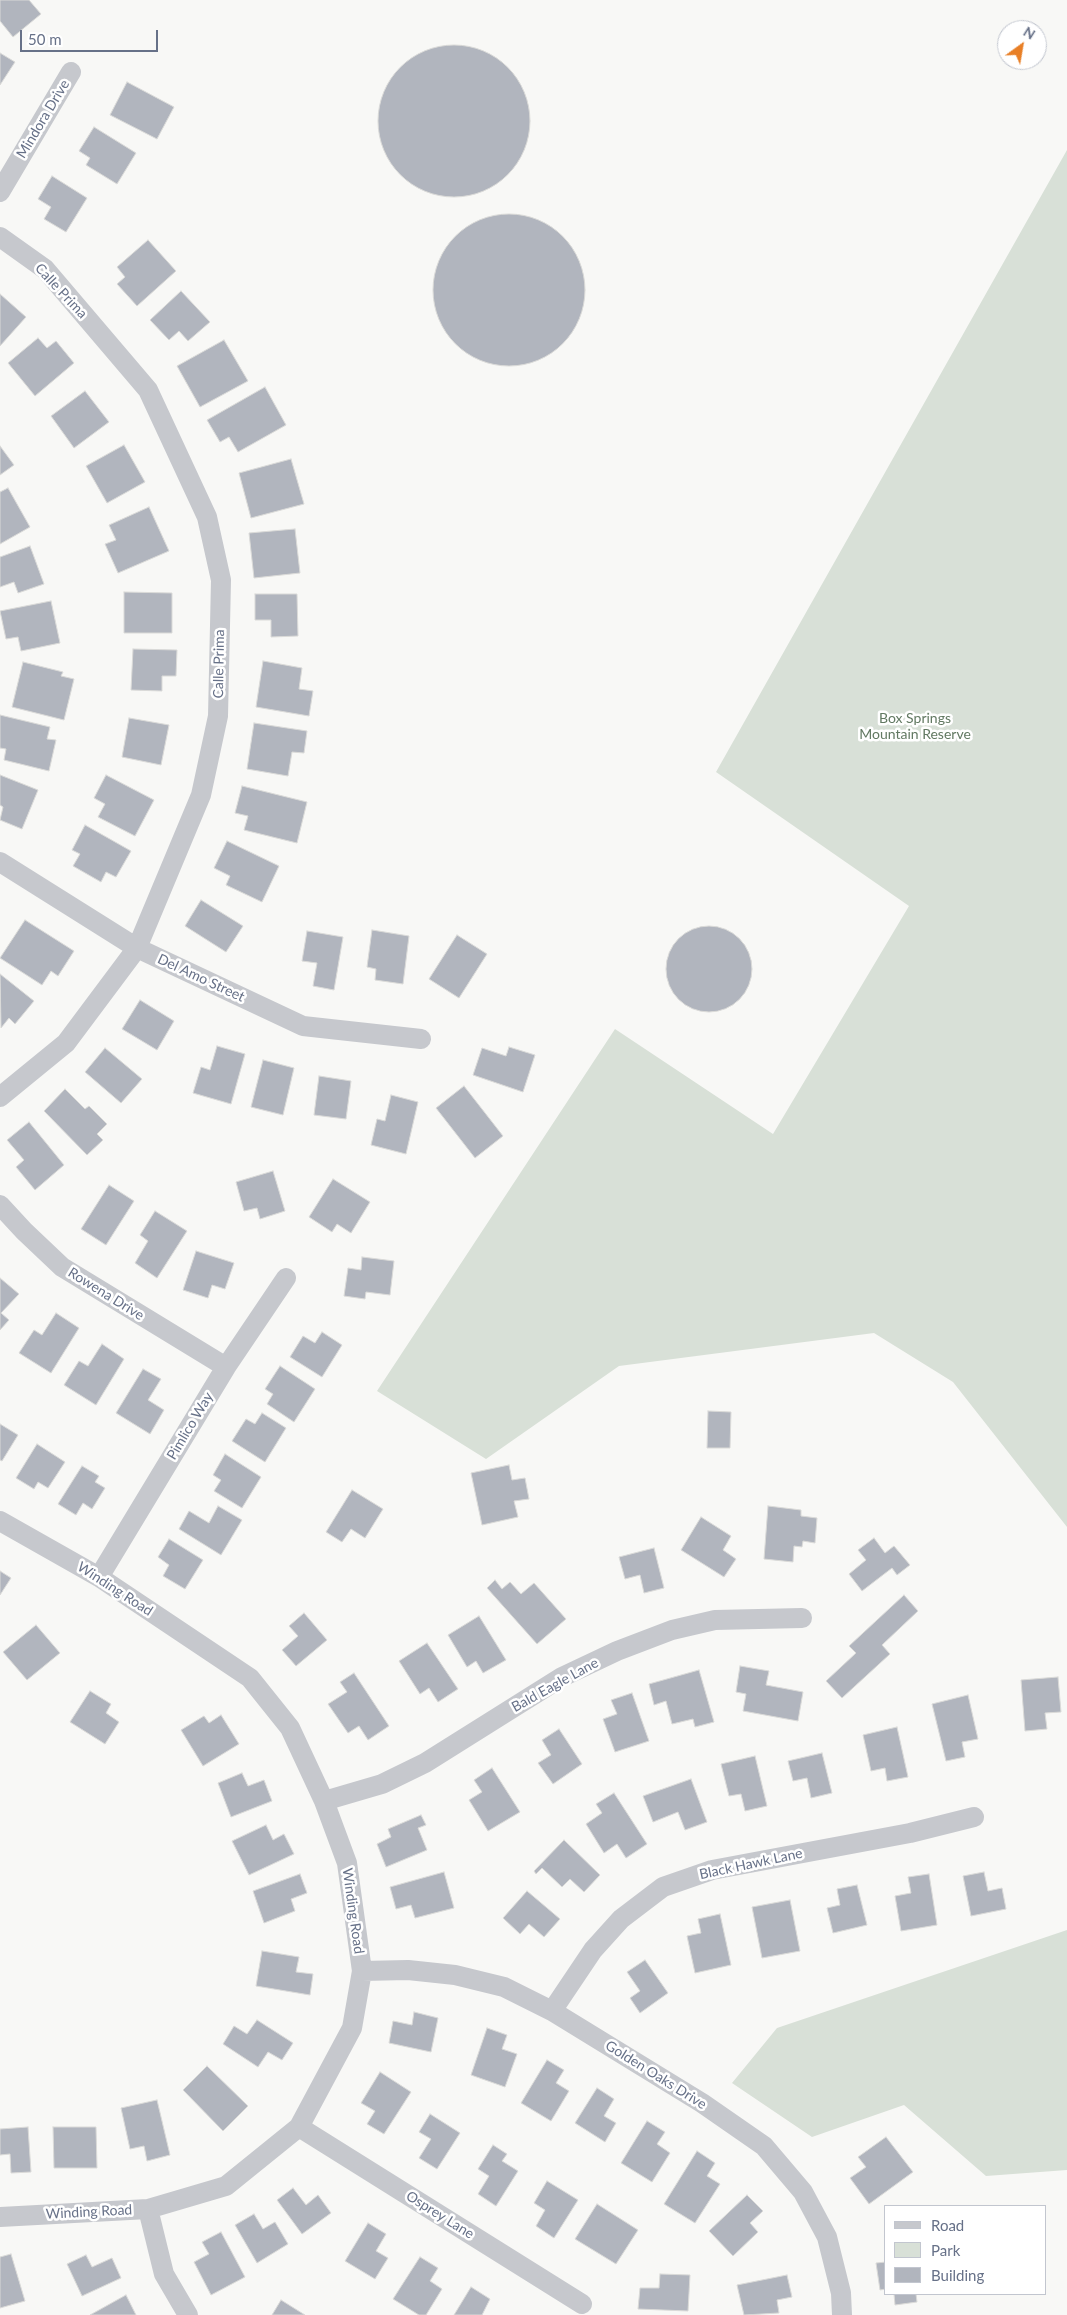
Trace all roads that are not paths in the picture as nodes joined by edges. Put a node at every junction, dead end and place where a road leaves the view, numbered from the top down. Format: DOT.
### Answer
graph roads {
  1 [pos="71,72"];
  2 [pos="0,192"];
  3 [pos="0,237"];
  4 [pos="0,862"];
  5 [pos="136,948"];
  6 [pos="421,1039"];
  7 [pos="0,1097"];
  8 [pos="0,1205"];
  9 [pos="286,1278"];
  10 [pos="226,1367"];
  11 [pos="0,1521"];
  12 [pos="99,1577"];
  13 [pos="802,1618"];
  14 [pos="324,1801"];
  15 [pos="974,1817"];
  16 [pos="362,1971"];
  17 [pos="552,2011"];
  18 [pos="299,2127"];
  19 [pos="148,2210"];
  20 [pos="0,2217"];
  21 [pos="582,2304"];
  22 [pos="188,2315"];
  23 [pos="842,2315"];
  1 -- 2 [label="street, Mindora Drive"];
  3 -- 5 [label="street, Calle Prima"];
  4 -- 5 [label="street, Del Amo Street"];
  5 -- 6 [label="street, Del Amo Street"];
  5 -- 7 [label="street, Calle Prima"];
  8 -- 10 [label="street, Rowena Drive"];
  9 -- 10 [label="street, Pimlico Way"];
  10 -- 12 [label="street, Pimlico Way"];
  11 -- 12 [label="street, Winding Road"];
  12 -- 14 [label="street, Winding Road"];
  13 -- 14 [label="street, Bald Eagle Lane"];
  14 -- 16 [label="street, Winding Road"];
  15 -- 17 [label="street, Black Hawk Lane"];
  16 -- 17 [label="street, Golden Oaks Drive"];
  16 -- 18 [label="street, Winding Road"];
  17 -- 23 [label="street, Golden Oaks Drive"];
  18 -- 19 [label="street, Winding Road"];
  18 -- 21 [label="street, Osprey Lane"];
  19 -- 20 [label="street, Winding Road"];
  19 -- 22 [label="street"];
}
